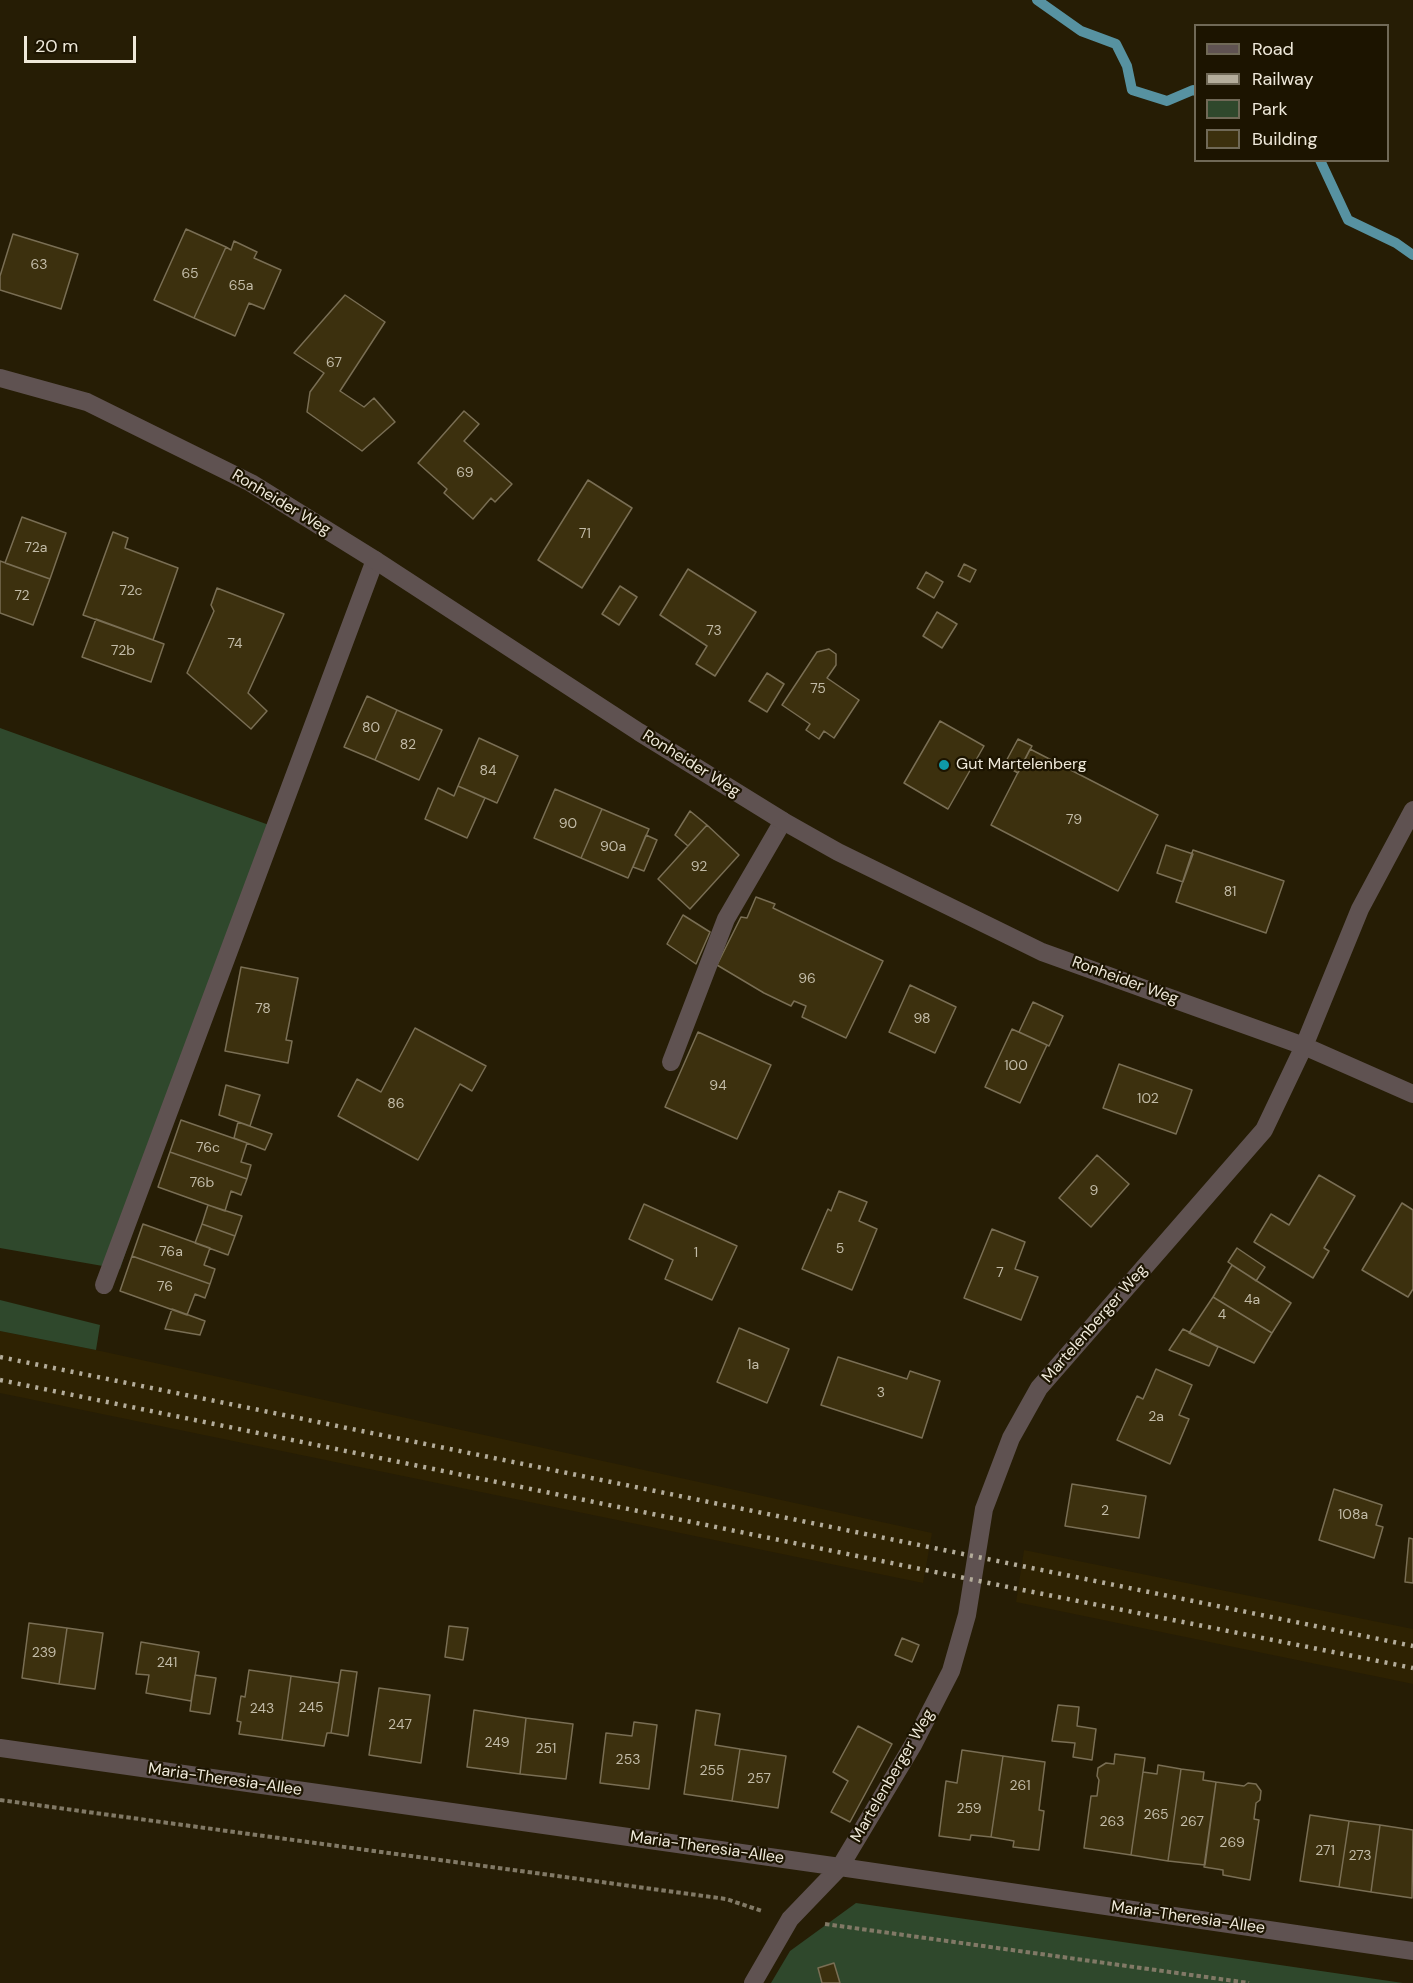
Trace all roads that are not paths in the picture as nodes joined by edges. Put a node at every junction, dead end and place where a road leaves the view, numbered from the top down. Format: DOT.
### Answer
graph roads {
  1 [pos="0,378"];
  2 [pos="375,560"];
  3 [pos="1413,810"];
  4 [pos="783,821"];
  5 [pos="1304,1046"];
  6 [pos="671,1062"];
  7 [pos="1413,1094"];
  8 [pos="104,1285"];
  9 [pos="0,1748"];
  10 [pos="840,1867"];
  11 [pos="1413,1951"];
  12 [pos="753,1983"];
  1 -- 2 [label="street, Ronheider Weg"];
  2 -- 4 [label="street, Ronheider Weg"];
  2 -- 8 [label="street"];
  3 -- 5 [label="street, Martelenberger Weg"];
  4 -- 5 [label="street, Ronheider Weg"];
  4 -- 6 [label="street"];
  5 -- 7 [label="street, Ronheider Weg"];
  5 -- 10 [label="street, Martelenberger Weg"];
  9 -- 10 [label="street, Maria-Theresia-Allee"];
  10 -- 11 [label="street, Maria-Theresia-Allee"];
  10 -- 12 [label="street, Martelenberger Weg"];
}
